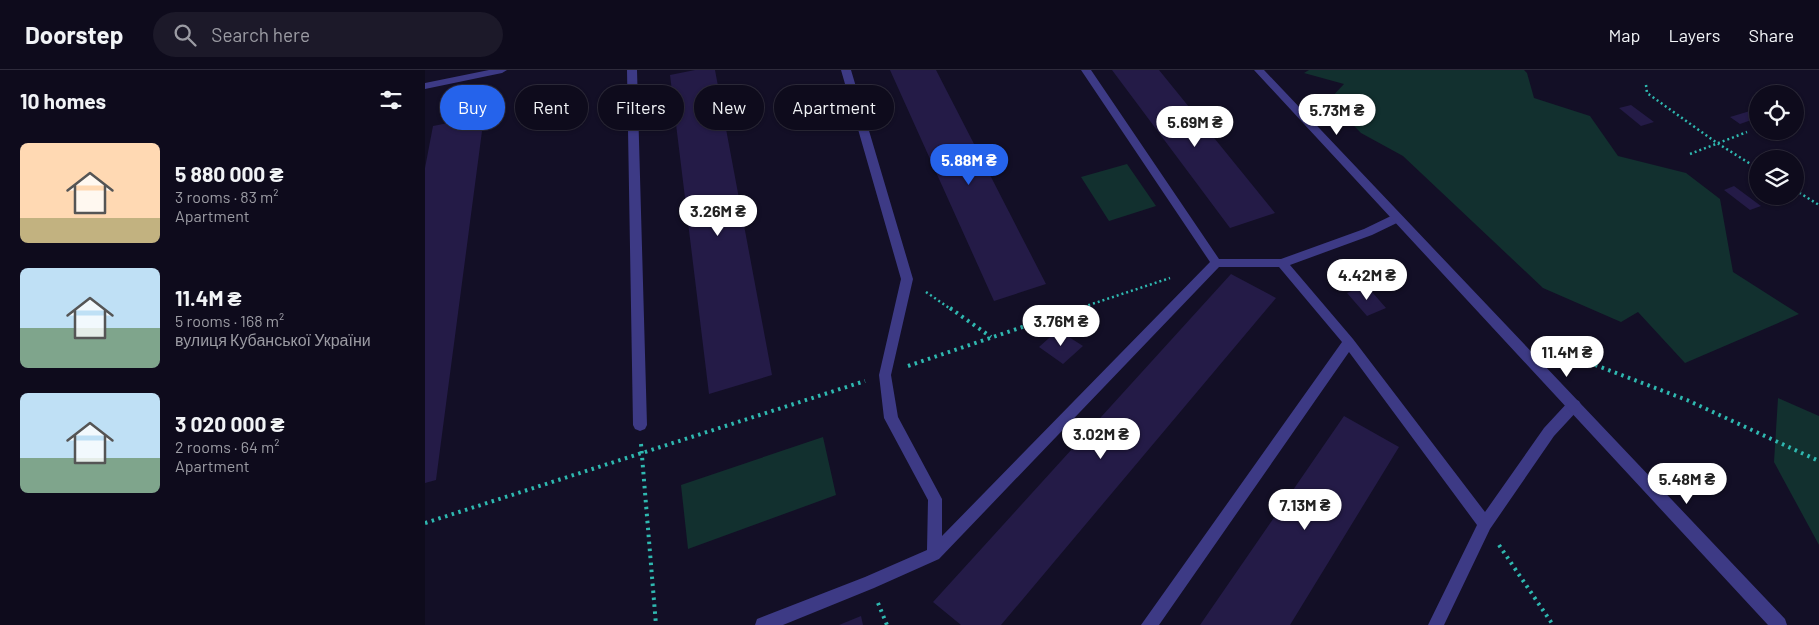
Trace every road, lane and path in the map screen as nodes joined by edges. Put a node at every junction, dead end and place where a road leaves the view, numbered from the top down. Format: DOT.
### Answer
graph roads {
  1 [pos="502,70"];
  2 [pos="632,70"];
  3 [pos="846,70"];
  4 [pos="1086,70"];
  5 [pos="1259,70"];
  6 [pos="1646,85"];
  7 [pos="425,86"];
  8 [pos="1747,132"];
  9 [pos="1717,143"];
  10 [pos="1690,154"];
  11 [pos="1749,163"];
  12 [pos="1804,195"];
  13 [pos="1819,204"];
  14 [pos="1397,218"];
  15 [pos="1217,263"];
  16 [pos="1282,263"];
  17 [pos="1179,275"];
  18 [pos="907,279"];
  19 [pos="991,337"];
  20 [pos="1349,342"];
  21 [pos="1582,360"];
  22 [pos="885,375"];
  23 [pos="1574,405"];
  24 [pos="640,426"];
  25 [pos="642,453"];
  26 [pos="1819,461"];
  27 [pos="425,523"];
  28 [pos="1485,524"];
  29 [pos="934,554"];
  30 [pos="656,625"];
  31 [pos="763,625"];
  32 [pos="1149,625"];
  33 [pos="1436,625"];
  34 [pos="1553,625"];
  35 [pos="1779,625"];
  1 -- 7 [label="street"];
  2 -- 24 [label="street"];
  3 -- 18 [label="street"];
  4 -- 15 [label="street"];
  5 -- 14 [label="street"];
  6 -- 9 [label="path"];
  8 -- 9 [label="path"];
  9 -- 10 [label="path"];
  9 -- 11 [label="path"];
  12 -- 13 [label="path"];
  14 -- 16 [label="street"];
  14 -- 23 [label="street"];
  15 -- 16 [label="street"];
  15 -- 29 [label="street"];
  16 -- 20 [label="street"];
  17 -- 19 [label="path"];
  18 -- 19 [label="path"];
  18 -- 22 [label="street"];
  19 -- 22 [label="path"];
  20 -- 28 [label="street"];
  20 -- 32 [label="street"];
  21 -- 26 [label="path"];
  22 -- 25 [label="path"];
  22 -- 29 [label="street"];
  23 -- 28 [label="street"];
  23 -- 35 [label="street"];
  24 -- 25 [label="path"];
  25 -- 27 [label="path"];
  25 -- 30 [label="path"];
  28 -- 33 [label="street"];
  28 -- 34 [label="path"];
  29 -- 31 [label="street"];
}
